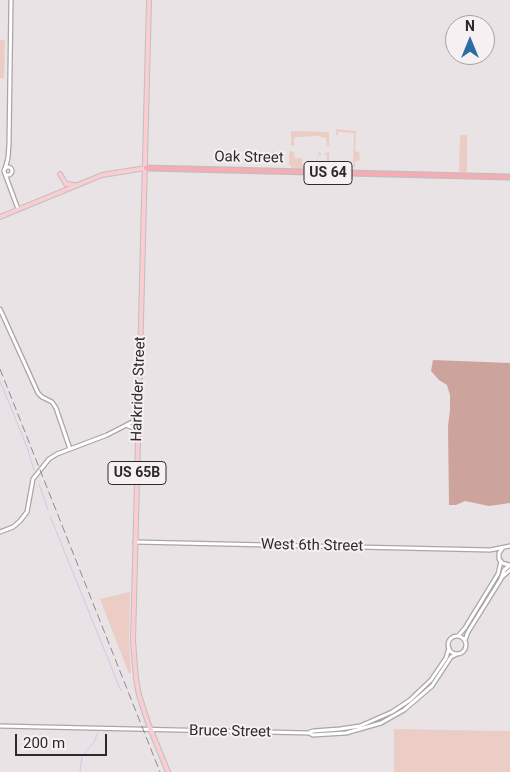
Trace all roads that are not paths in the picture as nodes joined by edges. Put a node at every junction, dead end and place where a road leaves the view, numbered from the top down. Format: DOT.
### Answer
graph roads {
  1 [pos="11,0"];
  2 [pos="149,0"];
  3 [pos="8,158"];
  4 [pos="10,168"];
  5 [pos="146,168"];
  6 [pos="5,169"];
  7 [pos="5,174"];
  8 [pos="60,174"];
  9 [pos="10,175"];
  10 [pos="510,177"];
  11 [pos="7,180"];
  12 [pos="80,184"];
  13 [pos="18,209"];
  14 [pos="0,217"];
  15 [pos="0,309"];
  16 [pos="138,419"];
  17 [pos="128,426"];
  18 [pos="138,433"];
  19 [pos="70,449"];
  20 [pos="0,532"];
  21 [pos="135,542"];
  22 [pos="510,546"];
  23 [pos="504,547"];
  24 [pos="490,550"];
  25 [pos="499,556"];
  26 [pos="500,561"];
  27 [pos="510,565"];
  28 [pos="510,570"];
  29 [pos="500,579"];
  30 [pos="458,636"];
  31 [pos="465,640"];
  32 [pos="449,648"];
  33 [pos="457,654"];
  34 [pos="392,712"];
  35 [pos="381,724"];
  36 [pos="0,726"];
  37 [pos="360,726"];
  38 [pos="151,731"];
  39 [pos="309,733"];
  40 [pos="168,772"];
  1 -- 3 [label="street"];
  2 -- 5 [label="main road, Harkrider Street"];
  3 -- 4 [label="street"];
  3 -- 6 [label="street"];
  4 -- 6 [label="street"];
  4 -- 9 [label="street"];
  5 -- 10 [label="highway, Oak Street / US 64"];
  5 -- 12 [label="main road, Oak Street"];
  5 -- 16 [label="main road, Harkrider Street / US 65B"];
  6 -- 7 [label="street"];
  7 -- 9 [label="street"];
  7 -- 11 [label="street"];
  8 -- 12 [label="main road"];
  9 -- 11 [label="street"];
  11 -- 13 [label="street"];
  12 -- 13 [label="main road, Oak Street"];
  13 -- 14 [label="main road, Oak Street"];
  15 -- 19 [label="street"];
  16 -- 17 [label="street"];
  16 -- 18 [label="main road, Harkrider Street / US 65B"];
  17 -- 18 [label="street"];
  17 -- 19 [label="street"];
  18 -- 21 [label="main road, Harkrider Street / US 65B"];
  19 -- 20 [label="street"];
  21 -- 24 [label="street, West 6th Street"];
  21 -- 38 [label="main road, Harkrider Street / US 65B"];
  22 -- 23 [label="street, West 6th Street"];
  23 -- 24 [label="street, West 6th Street"];
  23 -- 25 [label="street"];
  24 -- 25 [label="street"];
  25 -- 26 [label="street"];
  26 -- 27 [label="street"];
  26 -- 30 [label="street"];
  27 -- 29 [label="street"];
  28 -- 29 [label="street"];
  29 -- 31 [label="street"];
  30 -- 31 [label="street"];
  30 -- 32 [label="street"];
  31 -- 33 [label="street"];
  32 -- 33 [label="street"];
  32 -- 34 [label="street, Bruce Street"];
  33 -- 35 [label="street, Bruce Street"];
  34 -- 35 [label="street"];
  34 -- 37 [label="street, Bruce Street"];
  35 -- 37 [label="street"];
  35 -- 39 [label="street, Bruce Street"];
  36 -- 38 [label="street, Bruce Street"];
  37 -- 39 [label="street, Bruce Street"];
  38 -- 39 [label="street, Bruce Street"];
  38 -- 40 [label="main road, Harkrider Street / US 65B"];
}
